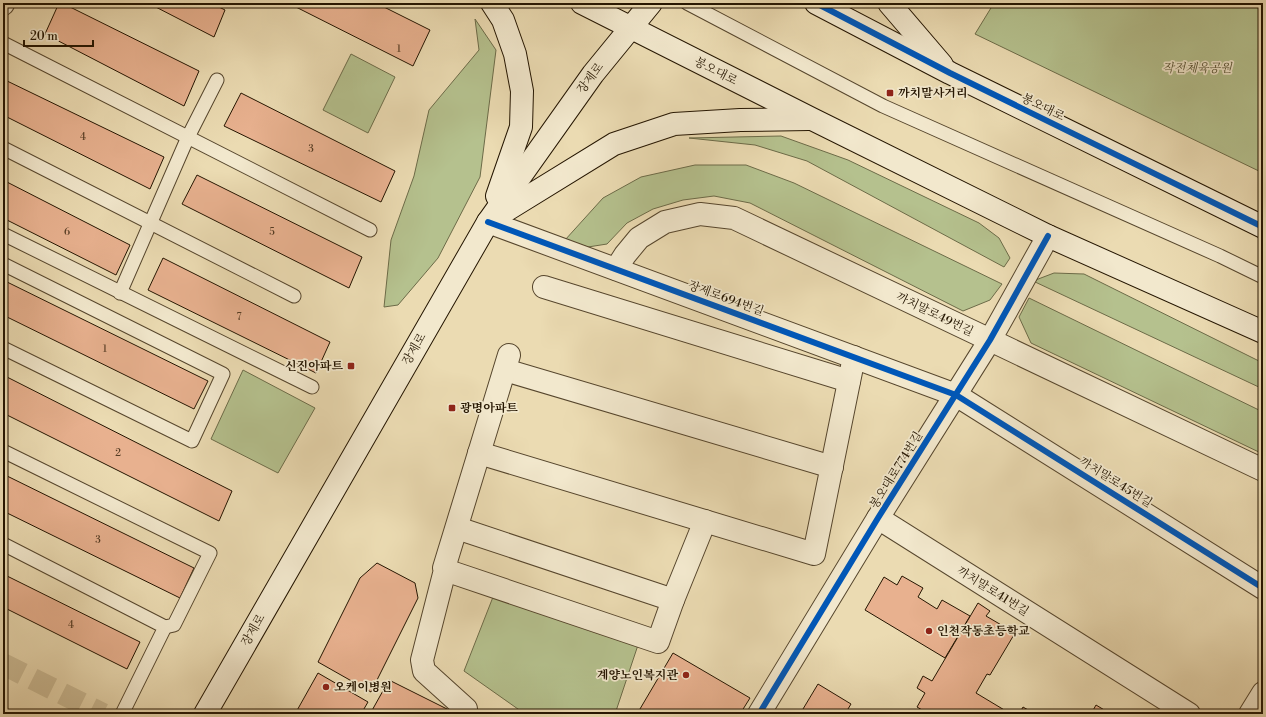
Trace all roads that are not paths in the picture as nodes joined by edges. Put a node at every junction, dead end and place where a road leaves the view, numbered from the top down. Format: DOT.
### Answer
graph roads {
  1 [pos="492,3"];
  2 [pos="582,3"];
  3 [pos="651,3"];
  4 [pos="687,3"];
  5 [pos="816,3"];
  6 [pos="889,3"];
  7 [pos="631,28"];
  8 [pos="3,43"];
  9 [pos="950,73"];
  10 [pos="218,80"];
  11 [pos="812,119"];
  12 [pos="188,137"];
  13 [pos="3,148"];
  14 [pos="488,222"];
  15 [pos="151,223"];
  16 [pos="1263,227"];
  17 [pos="370,230"];
  18 [pos="3,234"];
  19 [pos="1048,236"];
  20 [pos="3,264"];
  21 [pos="616,270"];
  22 [pos="1263,276"];
  23 [pos="544,287"];
  24 [pos="120,293"];
  25 [pos="294,296"];
  26 [pos="1263,332"];
  27 [pos="990,340"];
  28 [pos="3,348"];
  29 [pos="854,357"];
  30 [pos="849,381"];
  31 [pos="312,387"];
  32 [pos="956,395"];
  33 [pos="3,451"];
  34 [pos="479,453"];
  35 [pos="832,467"];
  36 [pos="1263,470"];
  37 [pos="878,518"];
  38 [pos="705,521"];
  39 [pos="457,528"];
  40 [pos="3,544"];
  41 [pos="445,570"];
  42 [pos="1263,588"];
  43 [pos="673,600"];
  44 [pos="165,627"];
  45 [pos="1263,693"];
  46 [pos="468,712"];
  47 [pos="122,714"];
  48 [pos="205,714"];
  49 [pos="759,714"];
  50 [pos="1189,714"];
  51 [pos="1250,714"];
  1 -- 14 [label="street"];
  2 -- 7 [label="street, 봉오대로"];
  3 -- 7 [label="street, 장제로"];
  4 -- 22 [label="lane"];
  5 -- 9 [label="street, 봉오대로"];
  6 -- 9 [label="street"];
  7 -- 11 [label="street, 봉오대로"];
  7 -- 14 [label="street, 장제로"];
  8 -- 12 [label="lane"];
  9 -- 16 [label="street, 봉오대로"];
  10 -- 12 [label="lane"];
  11 -- 14 [label="street"];
  11 -- 19 [label="street, 봉오대로"];
  12 -- 15 [label="lane"];
  12 -- 17 [label="lane"];
  13 -- 15 [label="lane"];
  14 -- 21 [label="street, 장제로694번길"];
  14 -- 48 [label="street, 장제로"];
  15 -- 24 [label="lane"];
  15 -- 25 [label="lane"];
  18 -- 24 [label="lane"];
  19 -- 26 [label="street, 봉오대로"];
  19 -- 27 [label="street, 봉오대로774번길"];
  20 -- 28 [label="lane"];
  21 -- 27 [label="street, 까치말로49번길"];
  21 -- 29 [label="street, 장제로694번길"];
  23 -- 30 [label="street"];
  24 -- 31 [label="lane"];
  27 -- 32 [label="street, 봉오대로774번길"];
  27 -- 36 [label="street, 까치말로49번길"];
  29 -- 30 [label="street"];
  29 -- 32 [label="street, 장제로694번길"];
  30 -- 35 [label="street"];
  32 -- 37 [label="street, 봉오대로774번길"];
  32 -- 42 [label="street, 까치말로45번길"];
  33 -- 44 [label="lane"];
  34 -- 35 [label="street"];
  34 -- 38 [label="street"];
  34 -- 39 [label="street"];
  35 -- 38 [label="street"];
  37 -- 49 [label="street, 봉오대로774번길"];
  37 -- 50 [label="street, 까치말로41번길"];
  38 -- 43 [label="street"];
  39 -- 41 [label="street"];
  39 -- 43 [label="street"];
  40 -- 44 [label="lane"];
  41 -- 43 [label="street"];
  41 -- 46 [label="street"];
  44 -- 47 [label="lane"];
  45 -- 51 [label="street"];
}
